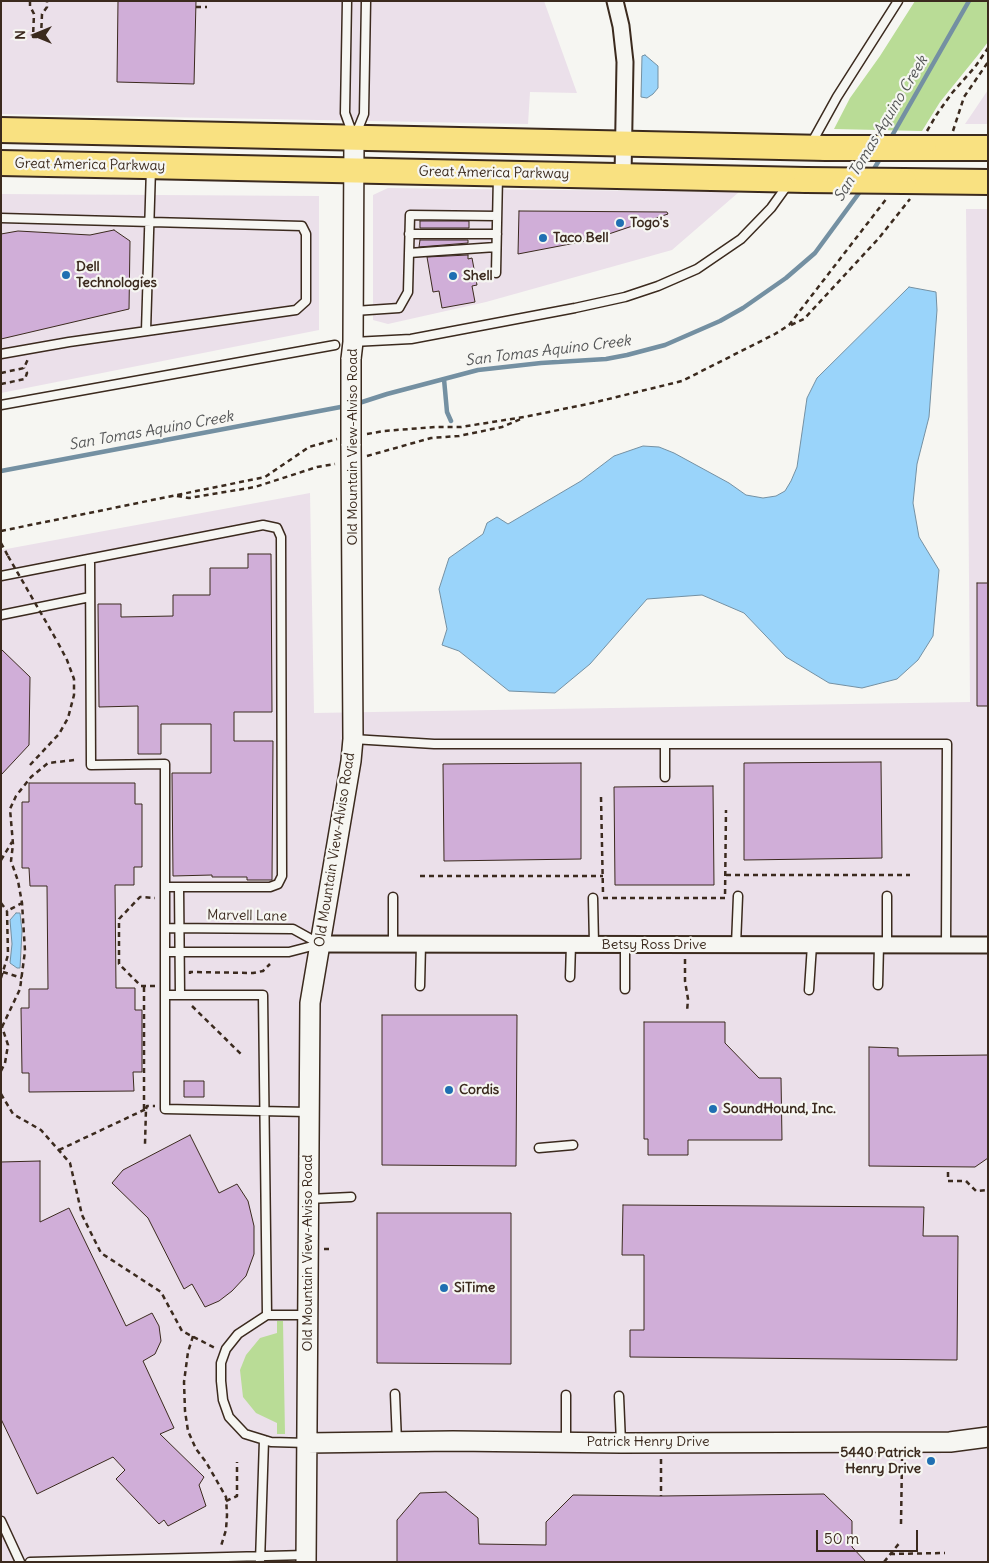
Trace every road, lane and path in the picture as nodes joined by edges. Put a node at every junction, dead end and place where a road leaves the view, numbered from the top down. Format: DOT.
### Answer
graph roads {
  1 [pos="30,1"];
  2 [pos="47,1"];
  3 [pos="347,1"];
  4 [pos="366,1"];
  5 [pos="615,1"];
  6 [pos="898,1"];
  7 [pos="196,7"];
  8 [pos="208,7"];
  9 [pos="988,48"];
  10 [pos="988,62"];
  11 [pos="1,130"];
  12 [pos="354,138"];
  13 [pos="624,143"];
  14 [pos="923,143"];
  15 [pos="818,147"];
  16 [pos="952,148"];
  17 [pos="988,148"];
  18 [pos="1,163"];
  19 [pos="151,166"];
  20 [pos="354,170"];
  21 [pos="498,173"];
  22 [pos="623,176"];
  23 [pos="799,180"];
  24 [pos="988,182"];
  25 [pos="905,187"];
  26 [pos="497,216"];
  27 [pos="1,218"];
  28 [pos="150,222"];
  29 [pos="409,234"];
  30 [pos="497,234"];
  31 [pos="496,247"];
  32 [pos="409,253"];
  33 [pos="496,273"];
  34 [pos="354,311"];
  35 [pos="789,325"];
  36 [pos="146,331"];
  37 [pos="32,348"];
  38 [pos="346,349"];
  39 [pos="1,354"];
  40 [pos="24,368"];
  41 [pos="1,373"];
  42 [pos="1,384"];
  43 [pos="1,405"];
  44 [pos="524,417"];
  45 [pos="352,444"];
  46 [pos="173,495"];
  47 [pos="1,531"];
  48 [pos="1,544"];
  49 [pos="90,559"];
  50 [pos="1,576"];
  51 [pos="90,596"];
  52 [pos="1,615"];
  53 [pos="353,739"];
  54 [pos="665,744"];
  55 [pos="75,760"];
  56 [pos="30,765"];
  57 [pos="665,777"];
  58 [pos="601,797"];
  59 [pos="726,810"];
  60 [pos="12,841"];
  61 [pos="1,860"];
  62 [pos="726,875"];
  63 [pos="910,875"];
  64 [pos="420,876"];
  65 [pos="603,876"];
  66 [pos="166,887"];
  67 [pos="179,887"];
  68 [pos="738,896"];
  69 [pos="887,896"];
  70 [pos="393,897"];
  71 [pos="155,898"];
  72 [pos="593,898"];
  73 [pos="1,903"];
  74 [pos="22,903"];
  75 [pos="7,912"];
  76 [pos="166,928"];
  77 [pos="179,928"];
  78 [pos="320,944"];
  79 [pos="393,944"];
  80 [pos="420,944"];
  81 [pos="571,944"];
  82 [pos="594,944"];
  83 [pos="624,944"];
  84 [pos="736,945"];
  85 [pos="812,945"];
  86 [pos="883,945"];
  87 [pos="946,945"];
  88 [pos="988,945"];
  89 [pos="166,952"];
  90 [pos="179,953"];
  91 [pos="685,958"];
  92 [pos="4,972"];
  93 [pos="570,977"];
  94 [pos="1,978"];
  95 [pos="22,978"];
  96 [pos="878,985"];
  97 [pos="144,986"];
  98 [pos="155,986"];
  99 [pos="420,986"];
  100 [pos="625,989"];
  101 [pos="810,990"];
  102 [pos="165,995"];
  103 [pos="180,995"];
  104 [pos="688,1012"];
  105 [pos="2,1026"];
  106 [pos="1,1071"];
  107 [pos="1,1094"];
  108 [pos="144,1110"];
  109 [pos="264,1110"];
  110 [pos="309,1112"];
  111 [pos="145,1144"];
  112 [pos="573,1145"];
  113 [pos="539,1148"];
  114 [pos="59,1150"];
  115 [pos="948,1172"];
  116 [pos="988,1190"];
  117 [pos="351,1197"];
  118 [pos="308,1199"];
  119 [pos="322,1249"];
  120 [pos="330,1249"];
  121 [pos="267,1315"];
  122 [pos="308,1315"];
  123 [pos="193,1336"];
  124 [pos="225,1353"];
  125 [pos="395,1394"];
  126 [pos="566,1395"];
  127 [pos="619,1396"];
  128 [pos="988,1437"];
  129 [pos="264,1440"];
  130 [pos="396,1442"];
  131 [pos="566,1442"];
  132 [pos="307,1443"];
  133 [pos="621,1443"];
  134 [pos="661,1459"];
  135 [pos="902,1459"];
  136 [pos="237,1462"];
  137 [pos="661,1496"];
  138 [pos="226,1501"];
  139 [pos="1,1521"];
  140 [pos="901,1524"];
  141 [pos="901,1540"];
  142 [pos="945,1553"];
  143 [pos="890,1554"];
  144 [pos="216,1557"];
  145 [pos="260,1559"];
  146 [pos="306,1559"];
  147 [pos="20,1562"];
  148 [pos="30,1562"];
  149 [pos="884,1562"];
  1 -- 2 [label="path"];
  3 -- 12 [label="lane"];
  4 -- 12 [label="lane"];
  5 -- 13 [label="street"];
  6 -- 15 [label="lane"];
  7 -- 8 [label="path"];
  9 -- 14 [label="path"];
  10 -- 16 [label="path"];
  11 -- 12 [label="main road"];
  12 -- 13 [label="main road"];
  12 -- 20 [label="street, Old Mountain View-Alviso Road"];
  13 -- 15 [label="main road"];
  13 -- 22 [label="street"];
  14 -- 15 [label="main road, bridge"];
  14 -- 16 [label="main road"];
  16 -- 17 [label="main road"];
  18 -- 19 [label="main road, Great America Parkway"];
  19 -- 20 [label="main road, Great America Parkway"];
  19 -- 28 [label="lane"];
  20 -- 21 [label="main road, Great America Parkway"];
  20 -- 34 [label="street, Old Mountain View-Alviso Road"];
  21 -- 22 [label="main road, Great America Parkway"];
  21 -- 26 [label="lane"];
  22 -- 23 [label="main road, Great America Parkway"];
  23 -- 25 [label="main road, Great America Parkway, bridge"];
  23 -- 38 [label="lane"];
  24 -- 25 [label="main road, Great America Parkway"];
  25 -- 35 [label="path"];
  25 -- 35 [label="path"];
  26 -- 29 [label="lane"];
  26 -- 30 [label="lane"];
  27 -- 28 [label="lane"];
  28 -- 36 [label="lane"];
  28 -- 36 [label="lane"];
  29 -- 30 [label="lane"];
  29 -- 32 [label="lane"];
  30 -- 31 [label="lane"];
  31 -- 32 [label="lane"];
  31 -- 33 [label="lane"];
  32 -- 34 [label="lane"];
  34 -- 38 [label="street, Old Mountain View-Alviso Road"];
  35 -- 44 [label="path"];
  36 -- 37 [label="lane"];
  37 -- 39 [label="lane"];
  37 -- 40 [label="path"];
  38 -- 43 [label="lane"];
  38 -- 45 [label="street, Old Mountain View-Alviso Road, bridge"];
  40 -- 41 [label="path"];
  40 -- 42 [label="path"];
  44 -- 45 [label="path"];
  44 -- 45 [label="path"];
  45 -- 46 [label="path"];
  45 -- 46 [label="path"];
  45 -- 53 [label="street, Old Mountain View-Alviso Road"];
  46 -- 47 [label="path"];
  48 -- 56 [label="path, bridge"];
  49 -- 50 [label="lane"];
  49 -- 51 [label="lane"];
  49 -- 67 [label="lane"];
  51 -- 52 [label="lane"];
  51 -- 66 [label="lane"];
  53 -- 54 [label="lane"];
  53 -- 78 [label="street, Old Mountain View-Alviso Road"];
  54 -- 57 [label="lane"];
  54 -- 87 [label="lane"];
  55 -- 60 [label="path"];
  58 -- 65 [label="path"];
  59 -- 62 [label="path"];
  60 -- 61 [label="path"];
  60 -- 74 [label="path"];
  62 -- 63 [label="path"];
  62 -- 65 [label="path"];
  64 -- 65 [label="path"];
  66 -- 67 [label="lane"];
  66 -- 76 [label="lane"];
  67 -- 77 [label="lane"];
  68 -- 84 [label="lane"];
  69 -- 86 [label="lane"];
  70 -- 79 [label="lane"];
  71 -- 97 [label="path"];
  72 -- 82 [label="lane"];
  73 -- 75 [label="path"];
  74 -- 75 [label="path"];
  74 -- 95 [label="path"];
  75 -- 92 [label="path"];
  76 -- 77 [label="lane, Marvell Lane"];
  76 -- 89 [label="lane"];
  77 -- 78 [label="lane, Marvell Lane"];
  77 -- 90 [label="lane"];
  78 -- 79 [label="street, Betsy Ross Drive"];
  78 -- 90 [label="lane"];
  78 -- 110 [label="street, Old Mountain View-Alviso Road"];
  79 -- 80 [label="street, Betsy Ross Drive"];
  80 -- 81 [label="street, Betsy Ross Drive"];
  80 -- 99 [label="lane"];
  81 -- 82 [label="street, Betsy Ross Drive"];
  81 -- 93 [label="lane"];
  82 -- 83 [label="street, Betsy Ross Drive"];
  83 -- 84 [label="street, Betsy Ross Drive"];
  83 -- 100 [label="lane"];
  84 -- 85 [label="street, Betsy Ross Drive"];
  85 -- 86 [label="street, Betsy Ross Drive"];
  85 -- 101 [label="lane"];
  86 -- 87 [label="street, Betsy Ross Drive"];
  86 -- 96 [label="lane"];
  87 -- 88 [label="street, Betsy Ross Drive"];
  89 -- 90 [label="lane"];
  89 -- 102 [label="lane"];
  90 -- 103 [label="lane"];
  91 -- 104 [label="path"];
  92 -- 94 [label="path"];
  92 -- 95 [label="path"];
  95 -- 105 [label="path"];
  97 -- 98 [label="path"];
  97 -- 108 [label="path"];
  102 -- 103 [label="lane"];
  102 -- 109 [label="lane"];
  103 -- 109 [label="lane"];
  105 -- 106 [label="path"];
  107 -- 114 [label="path"];
  108 -- 111 [label="path"];
  108 -- 114 [label="path"];
  109 -- 110 [label="lane"];
  109 -- 121 [label="lane"];
  110 -- 118 [label="street, Old Mountain View-Alviso Road"];
  112 -- 113 [label="lane"];
  114 -- 123 [label="path"];
  115 -- 116 [label="path"];
  117 -- 118 [label="lane"];
  118 -- 122 [label="street, Old Mountain View-Alviso Road"];
  119 -- 120 [label="path"];
  121 -- 122 [label="lane"];
  121 -- 124 [label="lane"];
  122 -- 132 [label="street, Old Mountain View-Alviso Road"];
  123 -- 124 [label="path"];
  123 -- 138 [label="path"];
  124 -- 129 [label="lane"];
  125 -- 130 [label="lane"];
  126 -- 131 [label="lane"];
  127 -- 133 [label="lane"];
  128 -- 133 [label="street, Patrick Henry Drive"];
  129 -- 132 [label="lane"];
  129 -- 145 [label="lane"];
  130 -- 131 [label="street, Patrick Henry Drive"];
  130 -- 132 [label="street, Patrick Henry Drive"];
  131 -- 133 [label="street, Patrick Henry Drive"];
  132 -- 146 [label="street, Old Mountain View-Alviso Road"];
  134 -- 137 [label="path"];
  135 -- 140 [label="path"];
  136 -- 138 [label="path"];
  138 -- 144 [label="path"];
  139 -- 147 [label="lane"];
  141 -- 143 [label="path"];
  142 -- 143 [label="path"];
  143 -- 149 [label="path"];
  144 -- 145 [label="lane"];
  144 -- 148 [label="lane"];
  145 -- 146 [label="lane"];
}
